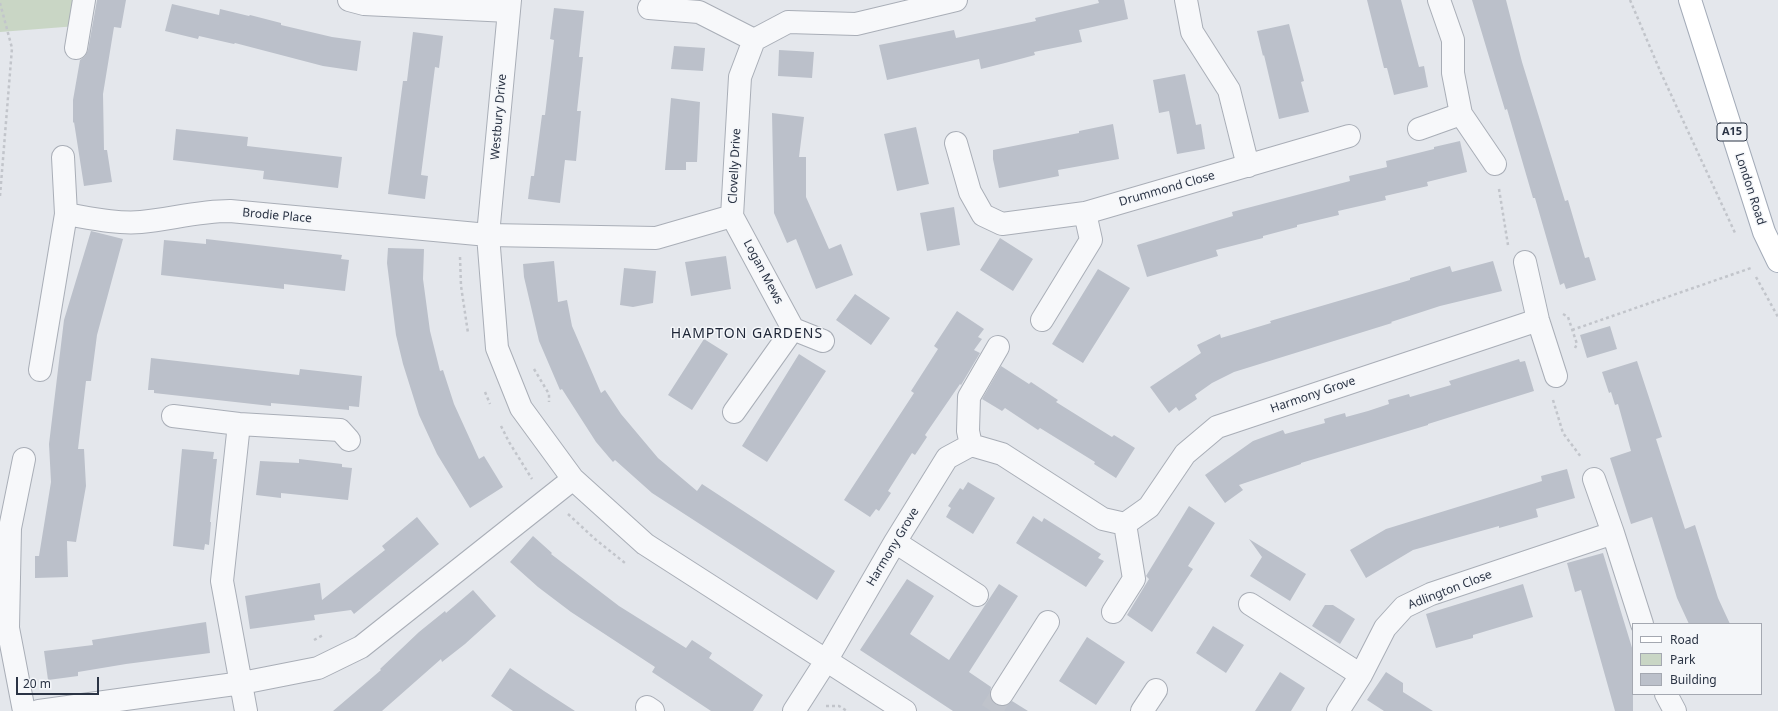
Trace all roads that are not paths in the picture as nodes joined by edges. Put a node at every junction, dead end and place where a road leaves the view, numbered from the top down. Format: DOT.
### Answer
graph roads {
  1 [pos="84,0"];
  2 [pos="349,0"];
  3 [pos="956,0"];
  4 [pos="1186,0"];
  5 [pos="1439,0"];
  6 [pos="1690,0"];
  7 [pos="510,6"];
  8 [pos="649,8"];
  9 [pos="754,40"];
  10 [pos="76,48"];
  11 [pos="1461,114"];
  12 [pos="1419,129"];
  13 [pos="1349,136"];
  14 [pos="956,143"];
  15 [pos="63,157"];
  16 [pos="1495,164"];
  17 [pos="1248,166"];
  18 [pos="1085,213"];
  19 [pos="66,214"];
  20 [pos="732,216"];
  21 [pos="488,235"];
  22 [pos="1778,261"];
  23 [pos="1525,262"];
  24 [pos="1042,320"];
  25 [pos="1538,320"];
  26 [pos="793,329"];
  27 [pos="824,341"];
  28 [pos="998,347"];
  29 [pos="40,370"];
  30 [pos="1556,376"];
  31 [pos="734,412"];
  32 [pos="173,416"];
  33 [pos="239,424"];
  34 [pos="349,440"];
  35 [pos="971,445"];
  36 [pos="24,459"];
  37 [pos="1594,479"];
  38 [pos="573,480"];
  39 [pos="1125,524"];
  40 [pos="1613,533"];
  41 [pos="895,542"];
  42 [pos="977,595"];
  43 [pos="1250,604"];
  44 [pos="1114,612"];
  45 [pos="1048,622"];
  46 [pos="1642,623"];
  47 [pos="826,661"];
  48 [pos="1361,675"];
  49 [pos="242,683"];
  50 [pos="1156,690"];
  51 [pos="1002,694"];
  52 [pos="1667,695"];
  53 [pos="24,711"];
  54 [pos="39,711"];
  55 [pos="246,711"];
  56 [pos="794,711"];
  57 [pos="905,711"];
  58 [pos="1142,711"];
  59 [pos="1338,711"];
  60 [pos="1675,711"];
  1 -- 10 [label="street"];
  2 -- 7 [label="street"];
  3 -- 9 [label="street"];
  4 -- 17 [label="street"];
  5 -- 11 [label="street"];
  6 -- 22 [label="main road, London Road / A15"];
  7 -- 21 [label="street, Westbury Drive"];
  8 -- 9 [label="street"];
  9 -- 20 [label="street, Clovelly Drive"];
  11 -- 12 [label="street"];
  11 -- 16 [label="street"];
  13 -- 17 [label="street, Drummond Close"];
  14 -- 18 [label="street, Drummond Close"];
  15 -- 19 [label="street"];
  17 -- 18 [label="street, Drummond Close"];
  18 -- 24 [label="street"];
  19 -- 21 [label="street, Brodie Place"];
  19 -- 29 [label="street"];
  20 -- 21 [label="street, Clovelly Drive"];
  20 -- 26 [label="street, Logan Mews"];
  21 -- 38 [label="street, Westbury Drive"];
  23 -- 25 [label="street"];
  25 -- 30 [label="street"];
  25 -- 39 [label="street, Harmony Grove"];
  26 -- 27 [label="street"];
  26 -- 31 [label="street"];
  28 -- 35 [label="street"];
  32 -- 33 [label="street"];
  33 -- 34 [label="street"];
  33 -- 49 [label="street"];
  35 -- 39 [label="street"];
  35 -- 41 [label="street, Harmony Grove"];
  36 -- 53 [label="street"];
  37 -- 40 [label="street"];
  38 -- 47 [label="street, Westbury Drive"];
  38 -- 49 [label="street"];
  39 -- 44 [label="street"];
  40 -- 46 [label="street"];
  40 -- 48 [label="street, Adlington Close"];
  41 -- 42 [label="street"];
  41 -- 47 [label="street, Harmony Grove"];
  43 -- 48 [label="street"];
  45 -- 51 [label="street"];
  47 -- 56 [label="street, Harmony Grove"];
  47 -- 57 [label="street"];
  48 -- 59 [label="street, Adlington Close"];
  49 -- 54 [label="street"];
  49 -- 55 [label="street"];
  50 -- 58 [label="street"];
  52 -- 60 [label="street"];
}
